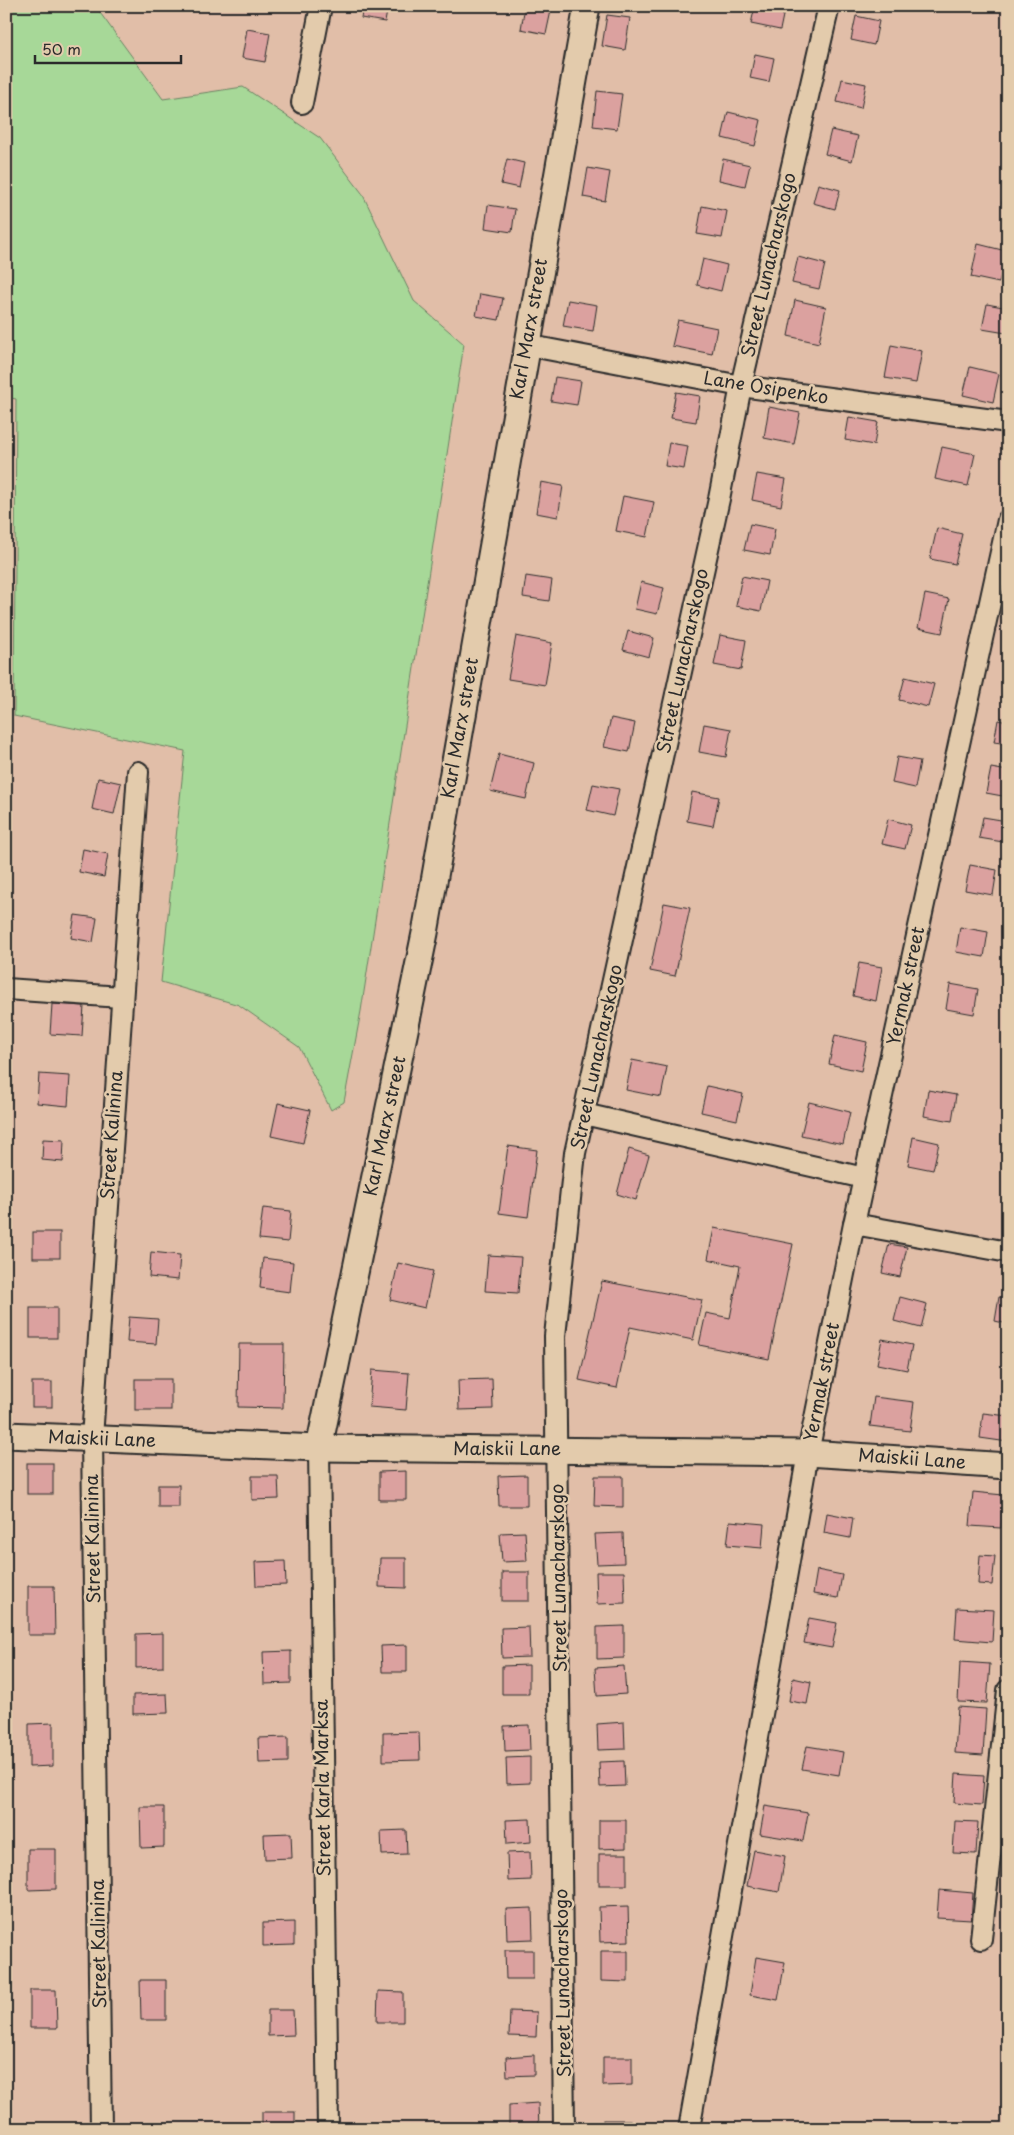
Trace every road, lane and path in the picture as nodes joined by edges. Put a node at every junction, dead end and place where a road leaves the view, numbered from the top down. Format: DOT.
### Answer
graph roads {
  1 [pos="321,6"];
  2 [pos="587,6"];
  3 [pos="828,6"];
  4 [pos="302,103"];
  5 [pos="526,345"];
  6 [pos="741,386"];
  7 [pos="1008,422"];
  8 [pos="1008,520"];
  9 [pos="138,772"];
  10 [pos="6,989"];
  11 [pos="121,997"];
  12 [pos="584,1114"];
  13 [pos="864,1178"];
  14 [pos="854,1224"];
  15 [pos="1008,1252"];
  16 [pos="6,1435"];
  17 [pos="92,1438"];
  18 [pos="319,1448"];
  19 [pos="558,1449"];
  20 [pos="808,1453"];
  21 [pos="1008,1466"];
  22 [pos="1008,1690"];
  23 [pos="980,1939"];
  24 [pos="101,2129"];
  25 [pos="328,2129"];
  26 [pos="564,2129"];
  27 [pos="690,2129"];
  1 -- 4 [label="street"];
  2 -- 5 [label="main road, Karl Marx street"];
  3 -- 6 [label="street, Street Lunacharskogo"];
  5 -- 6 [label="street, Lane Osipenko"];
  5 -- 18 [label="main road, Karl Marx street"];
  6 -- 7 [label="street, Lane Osipenko"];
  6 -- 12 [label="street, Street Lunacharskogo"];
  8 -- 13 [label="street, Yermak street"];
  9 -- 11 [label="street, Street Kalinina"];
  10 -- 11 [label="street"];
  11 -- 17 [label="street, Street Kalinina"];
  12 -- 13 [label="street"];
  12 -- 19 [label="street, Street Lunacharskogo"];
  13 -- 14 [label="street, Yermak street"];
  14 -- 15 [label="street"];
  14 -- 20 [label="street, Yermak street"];
  16 -- 17 [label="main road, Maiskii Lane"];
  17 -- 18 [label="main road, Maiskii Lane"];
  17 -- 24 [label="street, Street Kalinina"];
  18 -- 19 [label="main road, Maiskii Lane"];
  18 -- 25 [label="street, Street Karla Marksa"];
  19 -- 20 [label="main road, Maiskii Lane"];
  19 -- 26 [label="street, Street Lunacharskogo"];
  20 -- 21 [label="main road, Maiskii Lane"];
  20 -- 27 [label="street, Yermak street"];
  22 -- 23 [label="street"];
}
